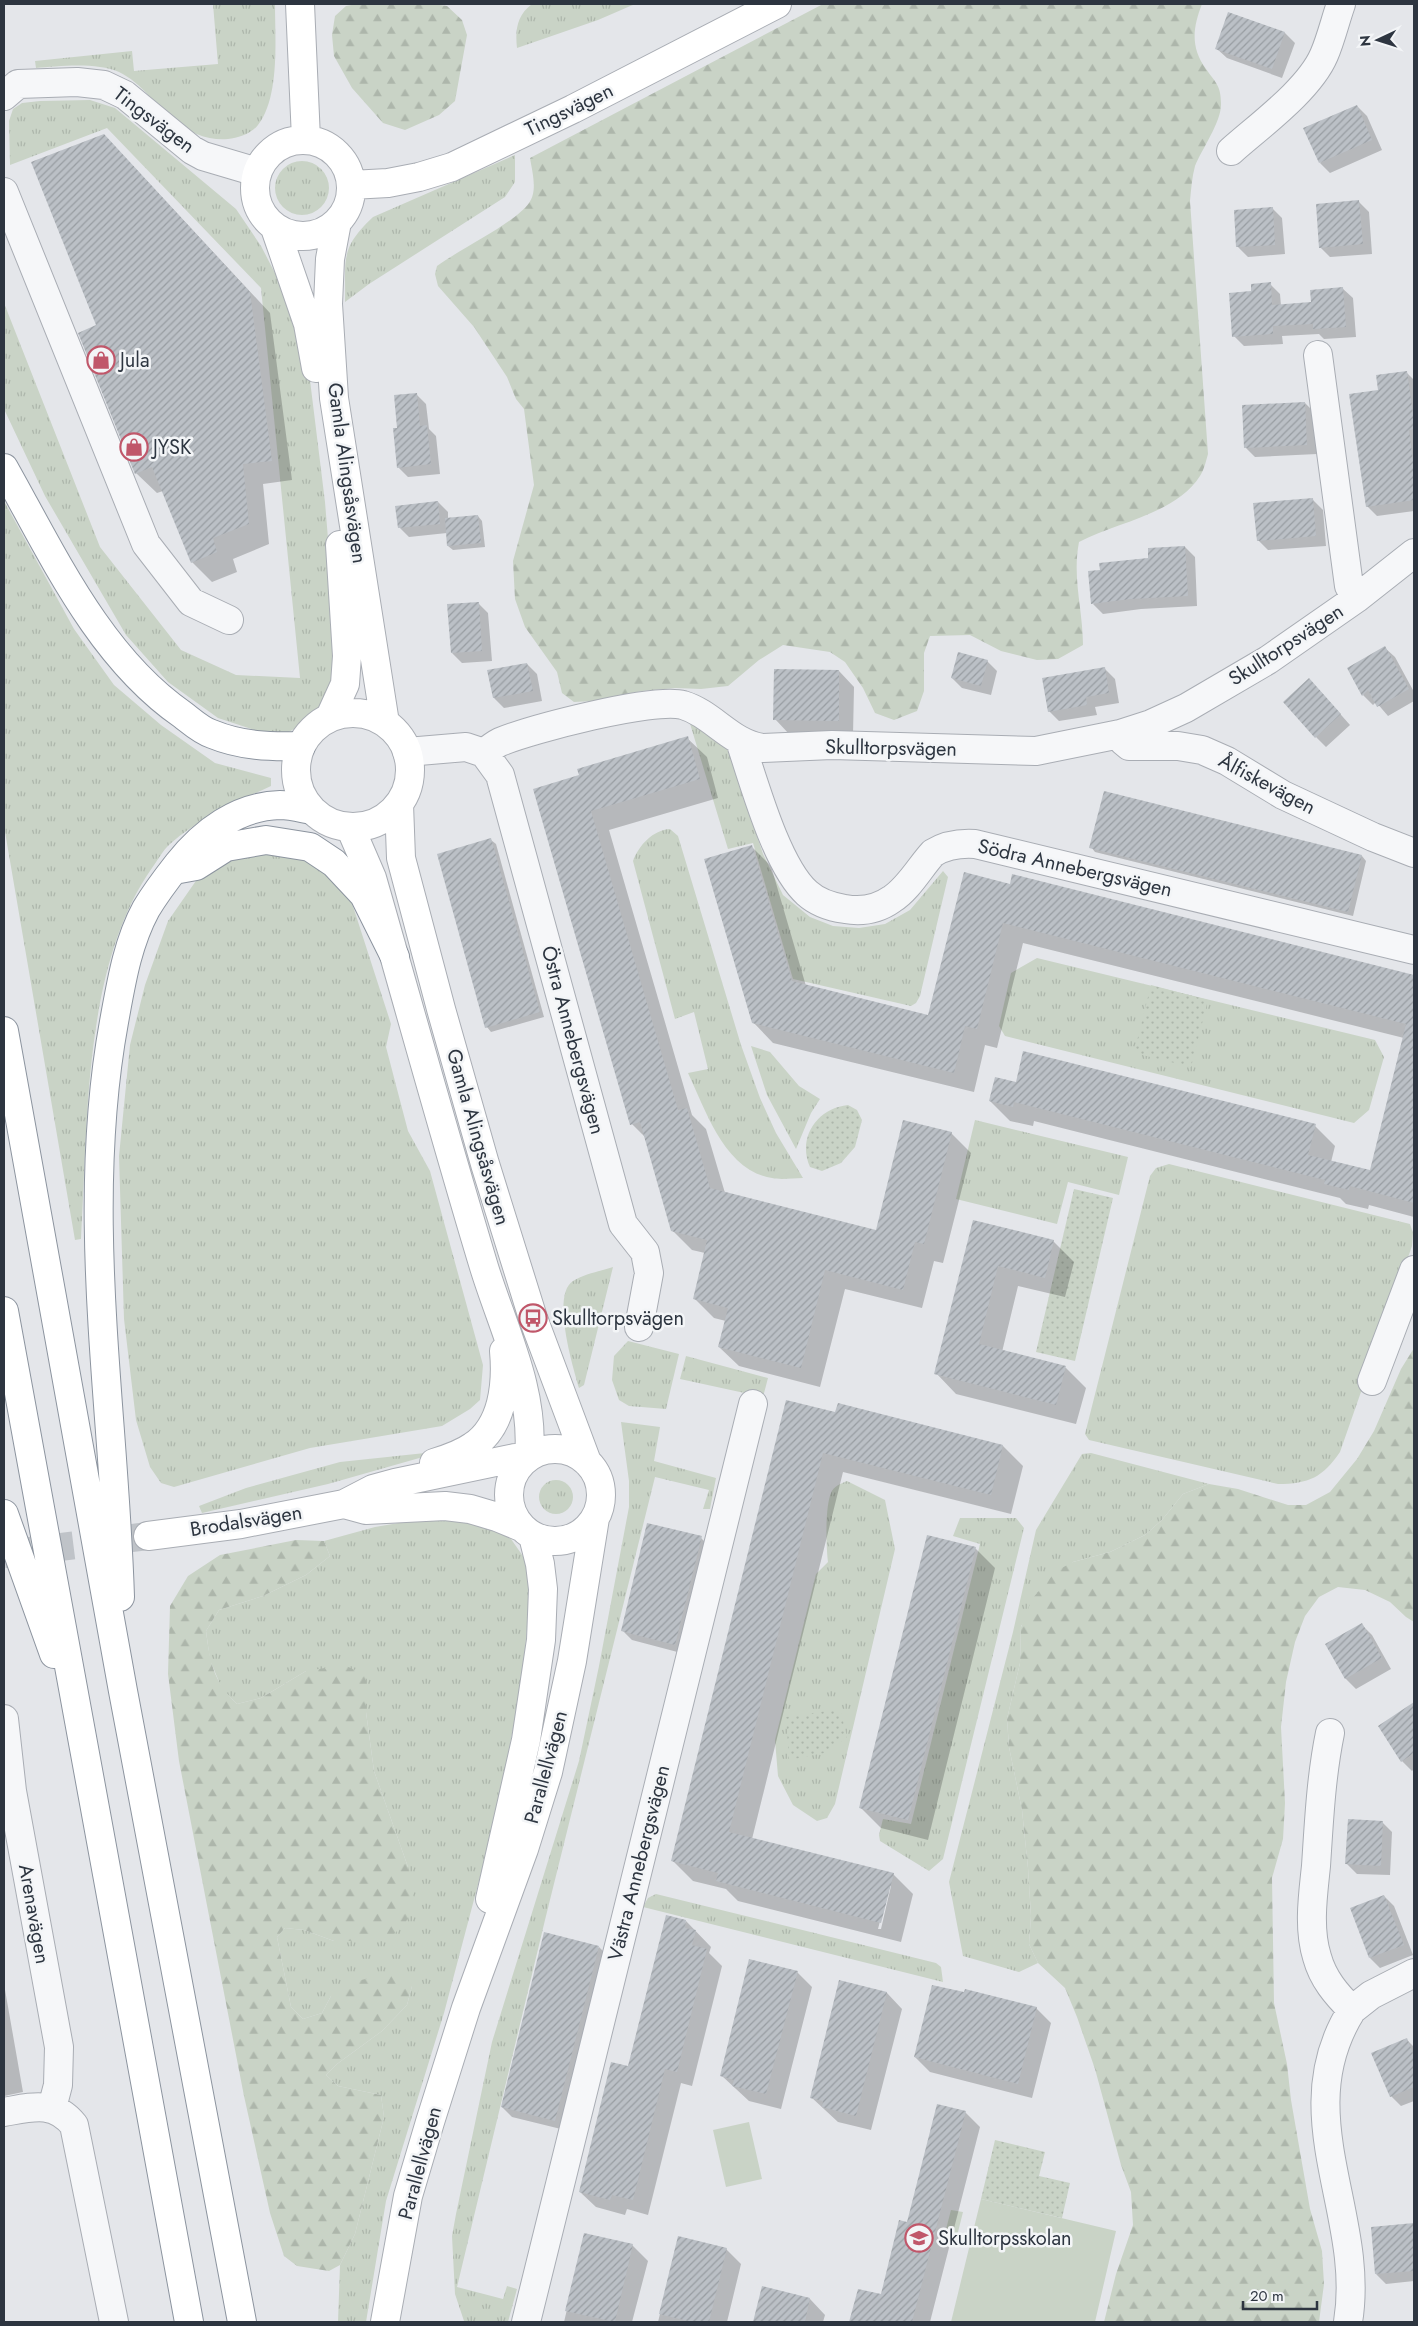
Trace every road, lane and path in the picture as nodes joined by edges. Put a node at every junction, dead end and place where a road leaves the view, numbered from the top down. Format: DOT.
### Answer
graph roads {
  1 [pos="300,4"];
  2 [pos="777,4"];
  3 [pos="1341,4"];
  4 [pos="11,90"];
  5 [pos="306,139"];
  6 [pos="1230,152"];
  7 [pos="257,172"];
  8 [pos="351,186"];
  9 [pos="4,192"];
  10 [pos="337,222"];
  11 [pos="275,228"];
  12 [pos="1318,355"];
  13 [pos="4,468"];
  14 [pos="1414,553"];
  15 [pos="1357,598"];
  16 [pos="229,620"];
  17 [pos="330,718"];
  18 [pos="385,723"];
  19 [pos="1120,734"];
  20 [pos="740,741"];
  21 [pos="301,746"];
  22 [pos="407,752"];
  23 [pos="484,753"];
  24 [pos="399,804"];
  25 [pos="312,810"];
  26 [pos="350,827"];
  27 [pos="1414,853"];
  28 [pos="174,870"];
  29 [pos="1414,950"];
  30 [pos="395,957"];
  31 [pos="4,1031"];
  32 [pos="1414,1270"];
  33 [pos="495,1299"];
  34 [pos="4,1311"];
  35 [pos="639,1327"];
  36 [pos="1372,1381"];
  37 [pos="753,1404"];
  38 [pos="528,1458"];
  39 [pos="587,1462"];
  40 [pos="395,1483"];
  41 [pos="344,1504"];
  42 [pos="4,1514"];
  43 [pos="596,1518"];
  44 [pos="527,1531"];
  45 [pos="148,1536"];
  46 [pos="123,1691"];
  47 [pos="4,1719"];
  48 [pos="1330,1733"];
  49 [pos="84,1741"];
  50 [pos="1414,1973"];
  51 [pos="466,2008"];
  52 [pos="1352,2010"];
  53 [pos="52,2108"];
  54 [pos="4,2112"];
  55 [pos="114,2322"];
  56 [pos="189,2322"];
  57 [pos="242,2322"];
  58 [pos="385,2322"];
  59 [pos="526,2322"];
  60 [pos="1348,2322"];
  1 -- 5 [label="main road"];
  2 -- 8 [label="main road, Tingsvägen"];
  3 -- 6 [label="street"];
  4 -- 7 [label="street, Tingsvägen"];
  5 -- 7 [label="main road"];
  5 -- 8 [label="main road"];
  7 -- 11 [label="main road"];
  8 -- 10 [label="main road"];
  9 -- 16 [label="street"];
  10 -- 11 [label="main road"];
  10 -- 18 [label="main road, Gamla Alingsåsvägen"];
  11 -- 17 [label="main road, Gamla Alingsåsvägen"];
  12 -- 15 [label="street, Skulltorpsvägen"];
  13 -- 21 [label="main road"];
  14 -- 15 [label="street, Skulltorpsvägen"];
  15 -- 19 [label="street, Skulltorpsvägen"];
  17 -- 18 [label="main road"];
  17 -- 21 [label="main road"];
  18 -- 22 [label="main road"];
  19 -- 20 [label="street, Skulltorpsvägen"];
  19 -- 27 [label="street, Ålfiskevägen"];
  20 -- 23 [label="street, Skulltorpsvägen"];
  20 -- 29 [label="street, Södra Annebergsvägen"];
  21 -- 25 [label="main road"];
  22 -- 23 [label="street"];
  22 -- 24 [label="main road"];
  23 -- 35 [label="street, Östra Annebergsvägen"];
  24 -- 26 [label="main road"];
  24 -- 39 [label="main road, Gamla Alingsåsvägen"];
  25 -- 26 [label="main road"];
  25 -- 28 [label="main road"];
  26 -- 30 [label="main road, Gamla Alingsåsvägen"];
  28 -- 30 [label="main road"];
  28 -- 46 [label="main road"];
  30 -- 33 [label="main road, Gamla Alingsåsvägen"];
  31 -- 46 [label="main road"];
  32 -- 36 [label="street"];
  33 -- 38 [label="main road, Gamla Alingsåsvägen"];
  33 -- 40 [label="main road, Brodalsvägen"];
  34 -- 49 [label="main road"];
  37 -- 59 [label="street, Västra Annebergsvägen"];
  38 -- 39 [label="main road"];
  38 -- 40 [label="main road, Brodalsvägen"];
  38 -- 44 [label="main road"];
  39 -- 43 [label="main road"];
  40 -- 41 [label="main road, Brodalsvägen"];
  41 -- 44 [label="main road, Brodalsvägen"];
  41 -- 45 [label="main road, Brodalsvägen"];
  42 -- 49 [label="main road"];
  43 -- 44 [label="main road"];
  43 -- 51 [label="main road, Parallellvägen"];
  44 -- 51 [label="main road, Parallellvägen"];
  46 -- 57 [label="main road"];
  47 -- 53 [label="street, Arenavägen"];
  48 -- 52 [label="street"];
  49 -- 56 [label="main road"];
  50 -- 52 [label="street"];
  51 -- 58 [label="main road, Parallellvägen"];
  52 -- 60 [label="street"];
  53 -- 54 [label="street"];
  53 -- 55 [label="street"];
}
